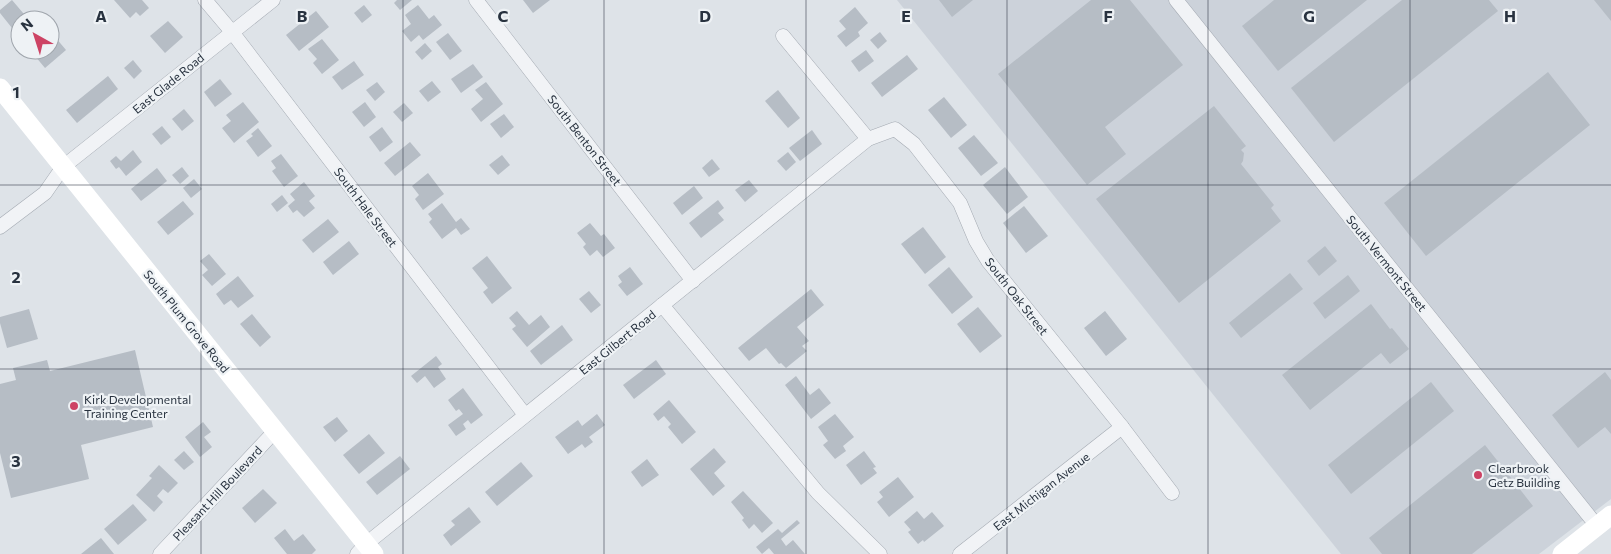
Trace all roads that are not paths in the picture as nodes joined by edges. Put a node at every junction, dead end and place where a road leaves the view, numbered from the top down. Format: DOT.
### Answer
graph roads {
  1 [pos="205,0"];
  2 [pos="274,0"];
  3 [pos="476,0"];
  4 [pos="1176,0"];
  5 [pos="232,32"];
  6 [pos="783,36"];
  7 [pos="0,88"];
  8 [pos="868,140"];
  9 [pos="63,167"];
  10 [pos="0,227"];
  11 [pos="693,281"];
  12 [pos="662,305"];
  13 [pos="525,416"];
  14 [pos="1122,427"];
  15 [pos="275,431"];
  16 [pos="1172,493"];
  17 [pos="1604,521"];
  18 [pos="366,551"];
  19 [pos="160,554"];
  20 [pos="880,554"];
  21 [pos="960,554"];
  22 [pos="1562,554"];
  1 -- 5 [label="street, South Hale Street"];
  2 -- 5 [label="street, East Glade Road"];
  3 -- 11 [label="street, South Benton Street"];
  4 -- 17 [label="street, South Vermont Street"];
  5 -- 9 [label="street, East Glade Road"];
  5 -- 13 [label="street, South Hale Street"];
  6 -- 8 [label="street"];
  7 -- 9 [label="main road, South Plum Grove Road"];
  8 -- 11 [label="street, East Gilbert Road"];
  8 -- 14 [label="street, South Oak Street"];
  9 -- 10 [label="street, East Glade Road"];
  9 -- 15 [label="main road, South Plum Grove Road"];
  11 -- 12 [label="street, East Gilbert Road"];
  12 -- 13 [label="street, East Gilbert Road"];
  12 -- 20 [label="street"];
  13 -- 18 [label="street, East Gilbert Road"];
  14 -- 16 [label="street, South Oak Street"];
  14 -- 21 [label="street, East Michigan Avenue"];
  15 -- 18 [label="main road, South Plum Grove Road"];
  15 -- 19 [label="street, Pleasant Hill Boulevard"];
  17 -- 22 [label="main road"];
}
